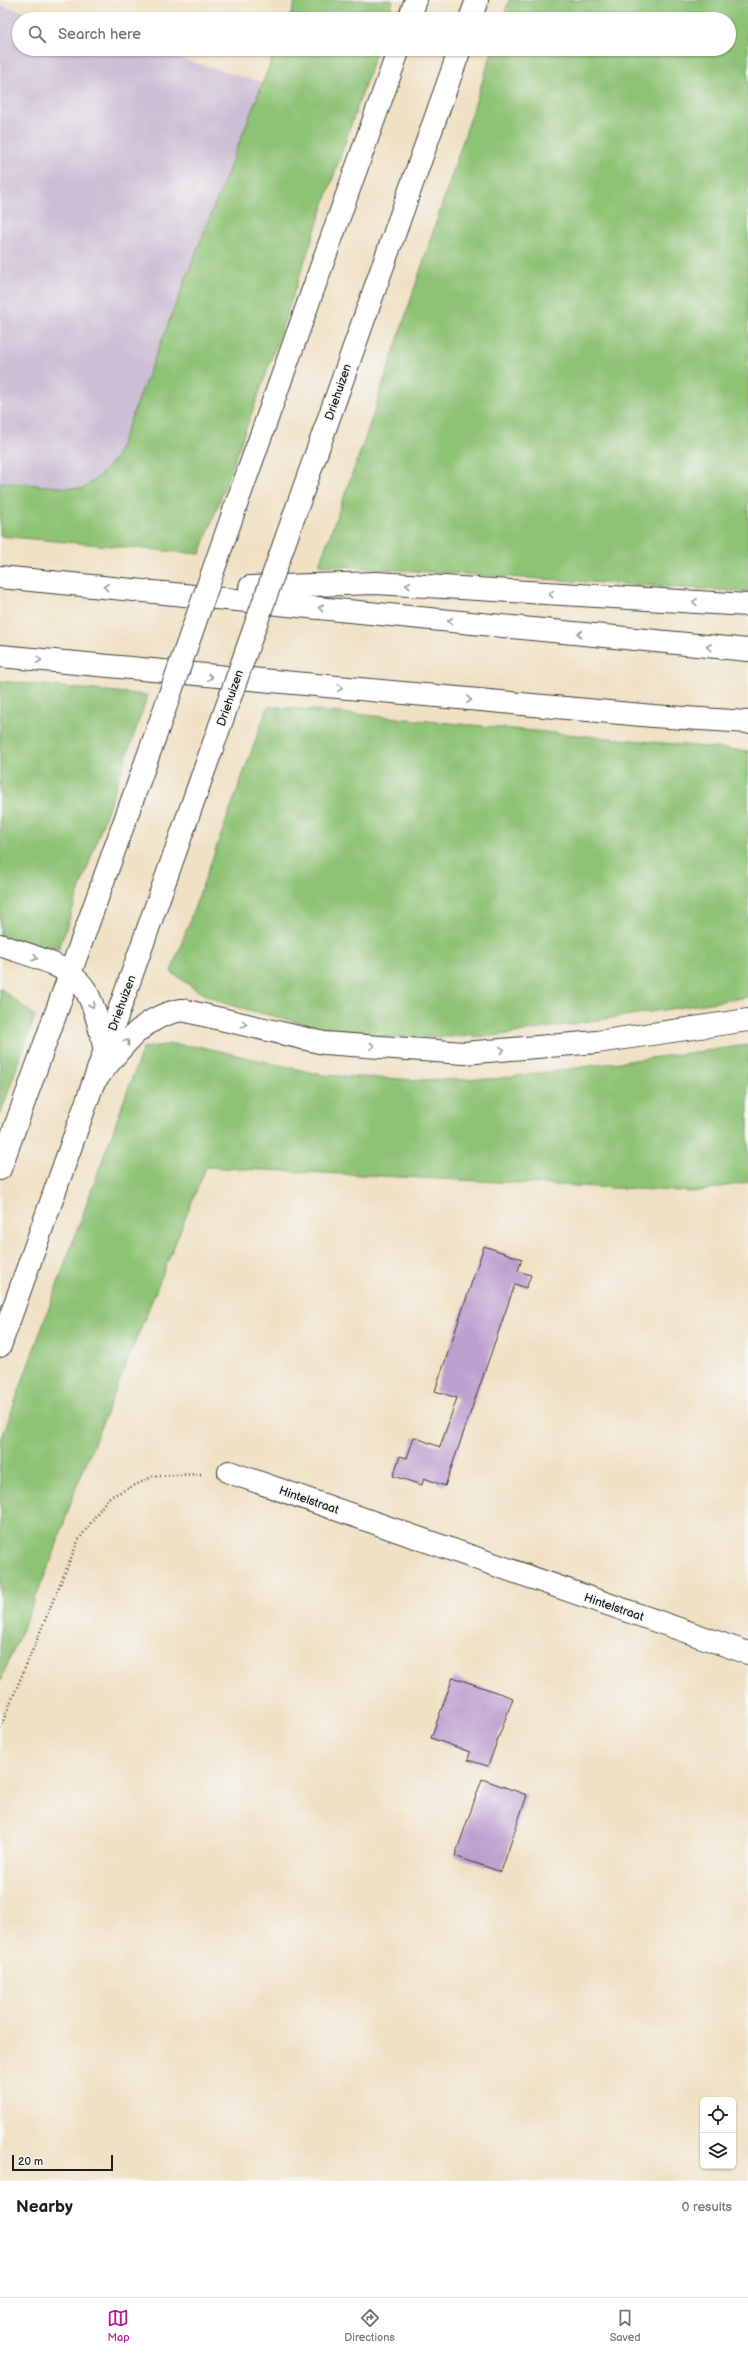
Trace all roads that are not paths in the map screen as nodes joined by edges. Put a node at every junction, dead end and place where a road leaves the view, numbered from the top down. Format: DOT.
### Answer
graph roads {
  1 [pos="416,0"];
  2 [pos="477,0"];
  3 [pos="412,12"];
  4 [pos="473,12"];
  5 [pos="396,56"];
  6 [pos="458,56"];
  7 [pos="0,577"];
  8 [pos="145,591"];
  9 [pos="748,605"];
  10 [pos="748,650"];
  11 [pos="0,656"];
  12 [pos="748,722"];
  13 [pos="0,945"];
  14 [pos="69,974"];
  15 [pos="748,1020"];
  16 [pos="105,1050"];
  17 [pos="93,1083"];
  18 [pos="0,1169"];
  19 [pos="0,1346"];
  20 [pos="229,1472"];
  21 [pos="748,1653"];
  1 -- 3 [label="main road"];
  2 -- 4 [label="main road"];
  5 -- 14 [label="main road, bridge"];
  6 -- 16 [label="main road, Driehuizen, bridge"];
  8 -- 7 [label="main road, one-way"];
  9 -- 8 [label="main road, one-way"];
  10 -- 8 [label="main road, one-way"];
  11 -- 12 [label="main road, one-way"];
  13 -- 14 [label="main road, one-way"];
  14 -- 16 [label="main road, one-way"];
  14 -- 18 [label="main road"];
  17 -- 15 [label="main road, one-way"];
  16 -- 17 [label="main road, Driehuizen"];
  17 -- 19 [label="main road, Driehuizen"];
  20 -- 21 [label="main road, Hintelstraat"];
}
